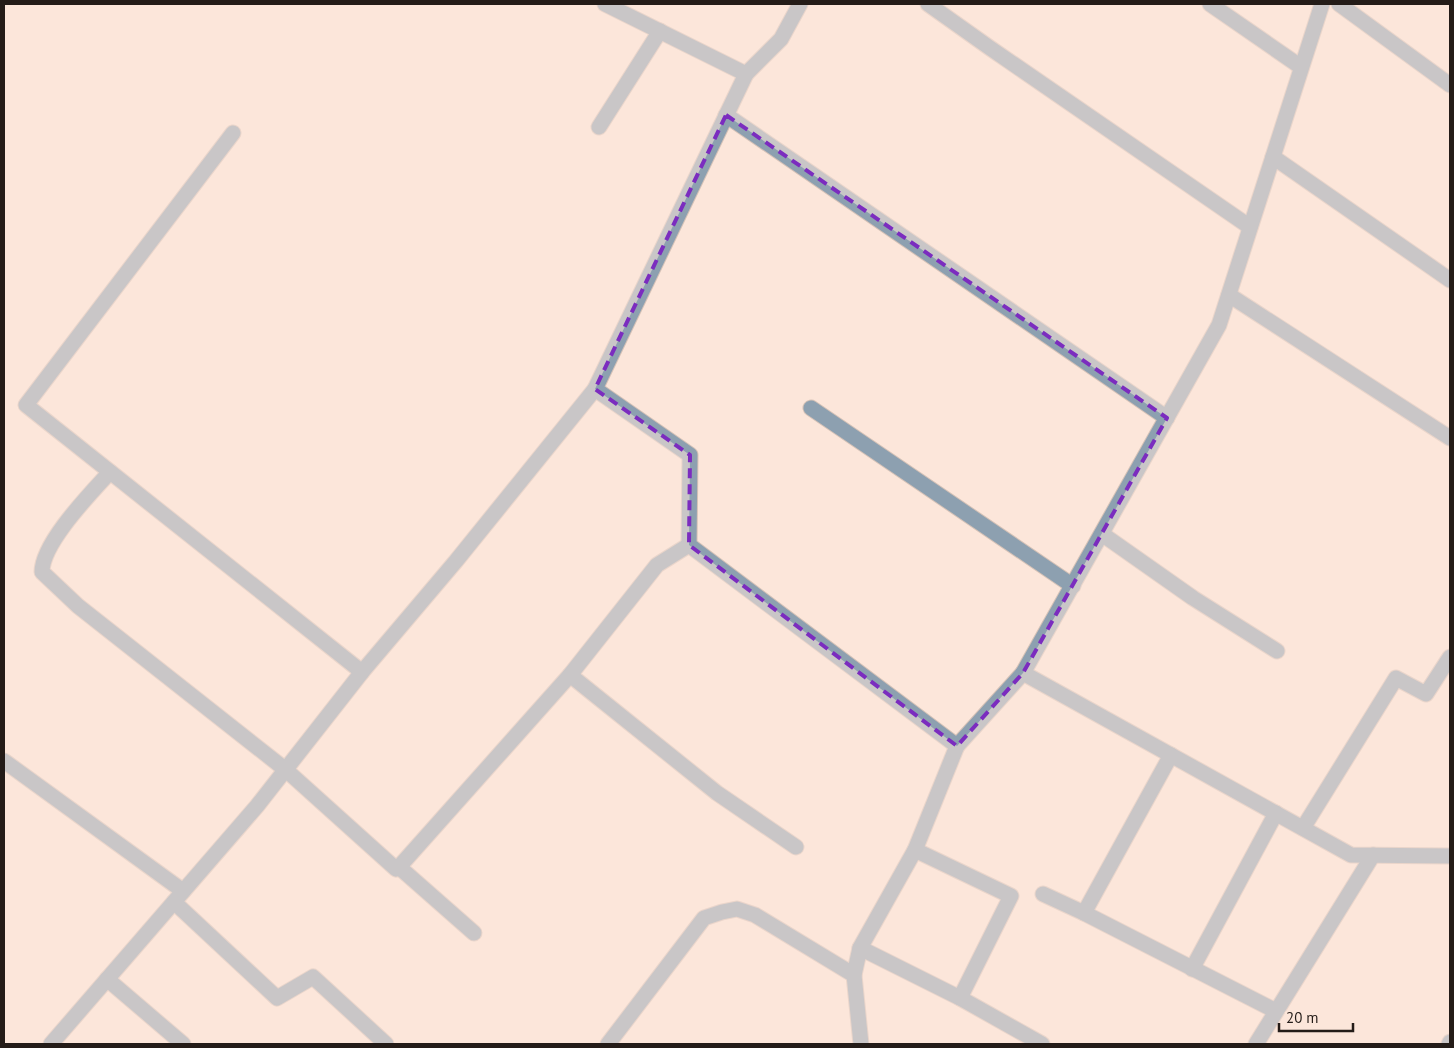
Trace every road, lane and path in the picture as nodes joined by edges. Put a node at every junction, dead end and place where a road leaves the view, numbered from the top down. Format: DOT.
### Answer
graph roads {
  1 [pos="605,4"];
  2 [pos="800,4"];
  3 [pos="928,4"];
  4 [pos="1210,4"];
  5 [pos="1322,4"];
  6 [pos="1339,4"];
  7 [pos="660,31"];
  8 [pos="1301,67"];
  9 [pos="746,74"];
  10 [pos="1450,85"];
  11 [pos="726,115"];
  12 [pos="599,127"];
  13 [pos="233,133"];
  14 [pos="1273,157"];
  15 [pos="1250,227"];
  16 [pos="1450,280"];
  17 [pos="1228,295"];
  18 [pos="594,389"];
  19 [pos="811,408"];
  20 [pos="1167,418"];
  21 [pos="1450,438"];
  22 [pos="110,472"];
  23 [pos="1102,534"];
  24 [pos="689,544"];
  25 [pos="1073,586"];
  26 [pos="1277,651"];
  27 [pos="1450,657"];
  28 [pos="362,672"];
  29 [pos="1023,673"];
  30 [pos="570,675"];
  31 [pos="957,746"];
  32 [pos="1171,755"];
  33 [pos="4,761"];
  34 [pos="286,770"];
  35 [pos="1276,813"];
  36 [pos="1303,828"];
  37 [pos="796,847"];
  38 [pos="915,850"];
  39 [pos="1373,855"];
  40 [pos="1450,856"];
  41 [pos="399,867"];
  42 [pos="1043,894"];
  43 [pos="178,896"];
  44 [pos="1084,913"];
  45 [pos="474,933"];
  46 [pos="860,948"];
  47 [pos="1192,969"];
  48 [pos="854,975"];
  49 [pos="107,979"];
  50 [pos="960,998"];
  51 [pos="1276,1011"];
  52 [pos="51,1044"];
  53 [pos="183,1044"];
  54 [pos="386,1044"];
  55 [pos="608,1044"];
  56 [pos="861,1044"];
  57 [pos="1042,1044"];
  58 [pos="1256,1044"];
  1 -- 7 [label="street"];
  2 -- 9 [label="street"];
  3 -- 15 [label="street"];
  4 -- 8 [label="street"];
  5 -- 8 [label="street"];
  6 -- 10 [label="street"];
  7 -- 9 [label="street"];
  7 -- 12 [label="street"];
  8 -- 14 [label="street"];
  9 -- 11 [label="street"];
  11 -- 18 [label="street"];
  11 -- 20 [label="street"];
  13 -- 22 [label="street"];
  14 -- 15 [label="street"];
  14 -- 16 [label="street"];
  15 -- 17 [label="street"];
  17 -- 20 [label="street"];
  17 -- 21 [label="street"];
  18 -- 24 [label="street"];
  18 -- 28 [label="street"];
  19 -- 25 [label="street"];
  20 -- 23 [label="street"];
  22 -- 28 [label="street"];
  22 -- 34 [label="street"];
  23 -- 25 [label="street"];
  23 -- 26 [label="street"];
  24 -- 30 [label="street"];
  24 -- 31 [label="street"];
  25 -- 29 [label="street"];
  27 -- 36 [label="street"];
  28 -- 34 [label="street"];
  29 -- 31 [label="street"];
  29 -- 32 [label="street"];
  30 -- 37 [label="street"];
  30 -- 41 [label="street"];
  31 -- 38 [label="street"];
  32 -- 35 [label="street"];
  32 -- 44 [label="street"];
  33 -- 43 [label="street"];
  34 -- 41 [label="street"];
  34 -- 43 [label="street"];
  35 -- 36 [label="street"];
  35 -- 47 [label="street"];
  36 -- 39 [label="street"];
  38 -- 46 [label="street"];
  38 -- 50 [label="street"];
  39 -- 40 [label="street"];
  39 -- 51 [label="street"];
  41 -- 45 [label="street"];
  42 -- 44 [label="street"];
  43 -- 49 [label="street"];
  43 -- 54 [label="street"];
  44 -- 47 [label="street"];
  46 -- 48 [label="street"];
  46 -- 50 [label="street"];
  47 -- 51 [label="street"];
  48 -- 55 [label="street"];
  48 -- 56 [label="street"];
  49 -- 52 [label="street"];
  49 -- 53 [label="street"];
  50 -- 57 [label="street"];
  51 -- 58 [label="street"];
}
